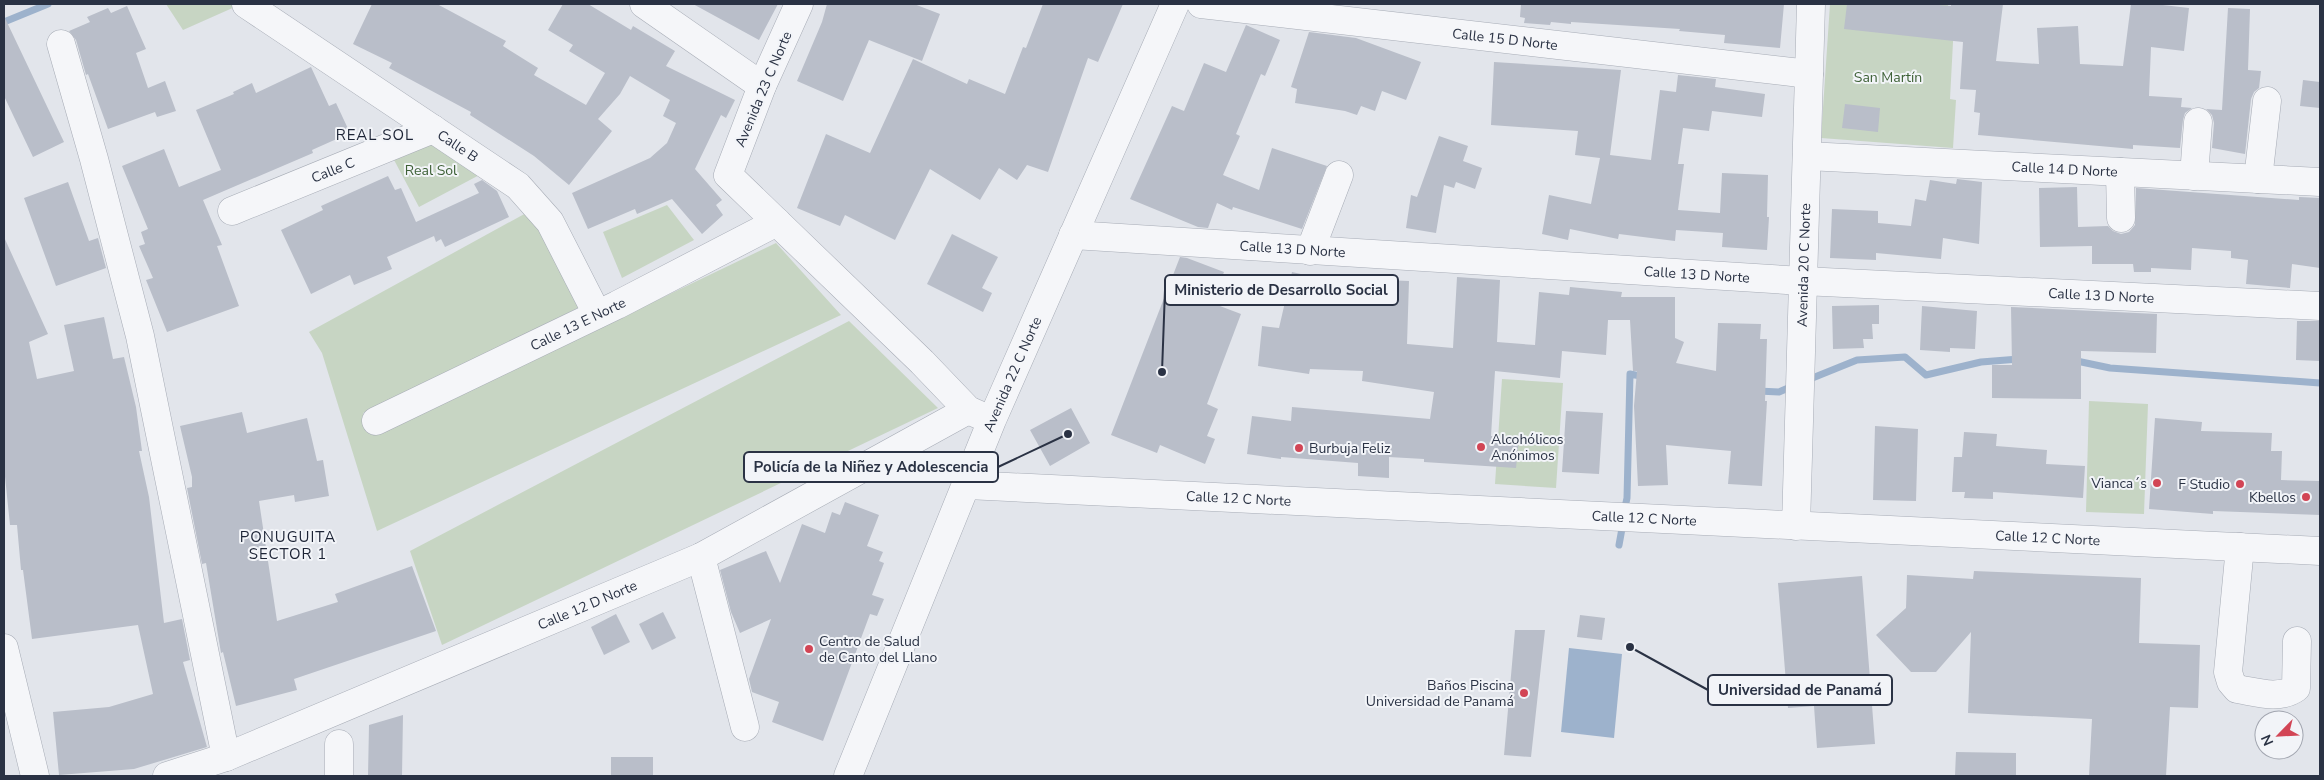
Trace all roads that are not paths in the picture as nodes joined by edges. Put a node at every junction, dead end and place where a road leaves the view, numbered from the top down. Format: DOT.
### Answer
graph roads {
  1 [pos="246,4"];
  2 [pos="644,4"];
  3 [pos="799,4"];
  4 [pos="1175,4"];
  5 [pos="1201,4"];
  6 [pos="1811,4"];
  7 [pos="61,44"];
  8 [pos="1809,74"];
  9 [pos="762,86"];
  10 [pos="2267,102"];
  11 [pos="2198,122"];
  12 [pos="433,129"];
  13 [pos="1807,156"];
  14 [pos="2120,172"];
  15 [pos="1339,175"];
  16 [pos="2194,176"];
  17 [pos="2258,179"];
  18 [pos="2320,182"];
  19 [pos="232,210"];
  20 [pos="2121,218"];
  21 [pos="777,222"];
  22 [pos="1073,235"];
  23 [pos="1310,251"];
  24 [pos="1803,281"];
  25 [pos="2320,306"];
  26 [pos="597,314"];
  27 [pos="980,415"];
  28 [pos="376,421"];
  29 [pos="967,485"];
  30 [pos="1796,526"];
  31 [pos="2240,547"];
  32 [pos="2320,550"];
  33 [pos="701,558"];
  34 [pos="2297,641"];
  35 [pos="4,648"];
  36 [pos="745,727"];
  37 [pos="339,744"];
  38 [pos="226,756"];
  39 [pos="35,776"];
  40 [pos="167,776"];
  41 [pos="339,776"];
  42 [pos="848,776"];
  1 -- 12 [label="street, Calle B"];
  2 -- 9 [label="street"];
  3 -- 9 [label="street, Avenida 23 C Norte"];
  4 -- 22 [label="street, Avenida 22 C Norte"];
  5 -- 8 [label="street, Calle 15 D Norte"];
  6 -- 8 [label="street, Avenida 20 C Norte"];
  7 -- 38 [label="street"];
  8 -- 13 [label="street, Avenida 20 C Norte"];
  9 -- 21 [label="street, Avenida 23 C Norte"];
  10 -- 17 [label="street"];
  11 -- 16 [label="street"];
  12 -- 19 [label="street, Calle C"];
  12 -- 26 [label="street, Calle B"];
  13 -- 14 [label="street, Calle 14 D Norte"];
  13 -- 24 [label="street, Avenida 20 C Norte"];
  14 -- 16 [label="street, Calle 14 D Norte"];
  14 -- 20 [label="street"];
  15 -- 23 [label="street"];
  16 -- 17 [label="street, Calle 14 D Norte"];
  17 -- 18 [label="street, Calle 14 D Norte"];
  21 -- 26 [label="street, Calle 13 E Norte"];
  21 -- 27 [label="street"];
  22 -- 23 [label="street, Calle 13 D Norte"];
  22 -- 27 [label="street, Avenida 22 C Norte"];
  23 -- 24 [label="street, Calle 13 D Norte"];
  24 -- 25 [label="street, Calle 13 D Norte"];
  24 -- 30 [label="street, Avenida 20 C Norte"];
  26 -- 28 [label="street, Calle 13 E Norte"];
  27 -- 29 [label="street, Avenida 22 C Norte"];
  27 -- 33 [label="street, Calle 12 D Norte"];
  29 -- 30 [label="street, Calle 12 C Norte"];
  29 -- 42 [label="street, Avenida 22 C Norte"];
  30 -- 31 [label="street, Calle 12 C Norte"];
  31 -- 32 [label="street, Calle 12 C Norte"];
  31 -- 34 [label="street"];
  33 -- 36 [label="street"];
  33 -- 38 [label="street, Calle 12 D Norte"];
  35 -- 39 [label="street"];
  37 -- 41 [label="street"];
  38 -- 40 [label="street, Calle 12 D Norte"];
}
